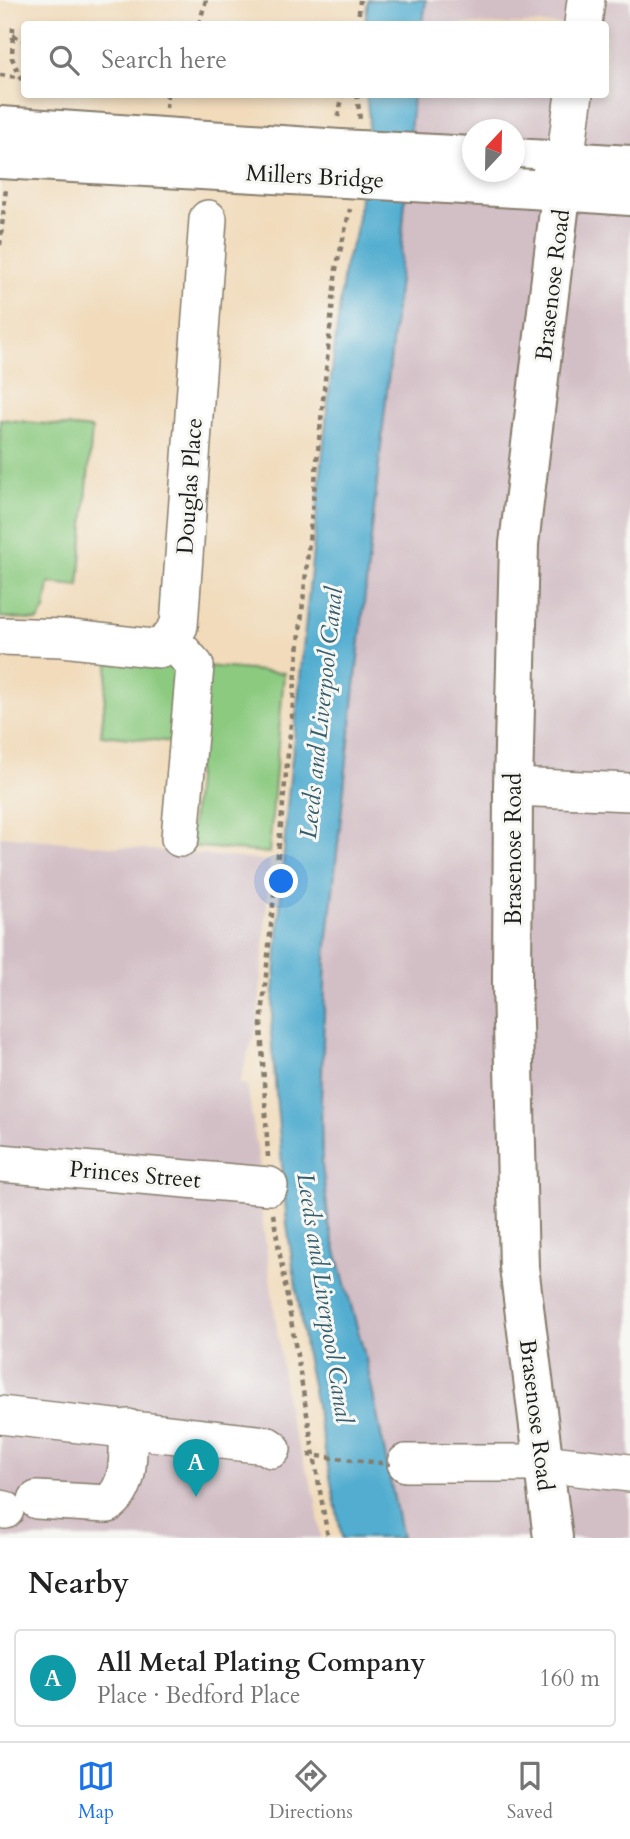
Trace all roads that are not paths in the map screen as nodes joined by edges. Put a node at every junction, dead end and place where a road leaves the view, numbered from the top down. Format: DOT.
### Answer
graph roads {
  1 [pos="586,0"];
  2 [pos="583,21"];
  3 [pos="572,98"];
  4 [pos="0,125"];
  5 [pos="462,157"];
  6 [pos="0,159"];
  7 [pos="349,163"];
  8 [pos="630,165"];
  9 [pos="542,172"];
  10 [pos="630,196"];
  11 [pos="208,219"];
  12 [pos="0,636"];
  13 [pos="170,638"];
  14 [pos="513,787"];
  15 [pos="630,792"];
  16 [pos="180,838"];
  17 [pos="0,1163"];
  18 [pos="269,1186"];
  19 [pos="0,1416"];
  20 [pos="128,1428"];
  21 [pos="290,1452"];
  22 [pos="542,1463"];
  23 [pos="398,1464"];
  24 [pos="630,1473"];
  25 [pos="14,1506"];
  26 [pos="553,1538"];
  1 -- 2 [label="street"];
  3 -- 9 [label="street"];
  4 -- 7 [label="main road, Millers Bridge"];
  5 -- 7 [label="main road, Millers Bridge, bridge"];
  6 -- 7 [label="main road, Millers Bridge"];
  7 -- 9 [label="main road, Millers Bridge, bridge"];
  8 -- 9 [label="main road, Millers Bridge"];
  9 -- 10 [label="main road, Millers Bridge"];
  9 -- 14 [label="main road, Brasenose Road"];
  11 -- 13 [label="street, Douglas Place"];
  12 -- 13 [label="street"];
  13 -- 16 [label="street"];
  14 -- 15 [label="street"];
  14 -- 22 [label="main road, Brasenose Road"];
  17 -- 18 [label="street, Princes Street"];
  19 -- 20 [label="street"];
  20 -- 21 [label="street"];
  20 -- 25 [label="street"];
  22 -- 23 [label="street"];
  22 -- 24 [label="street"];
  22 -- 26 [label="main road, Brasenose Road"];
}
